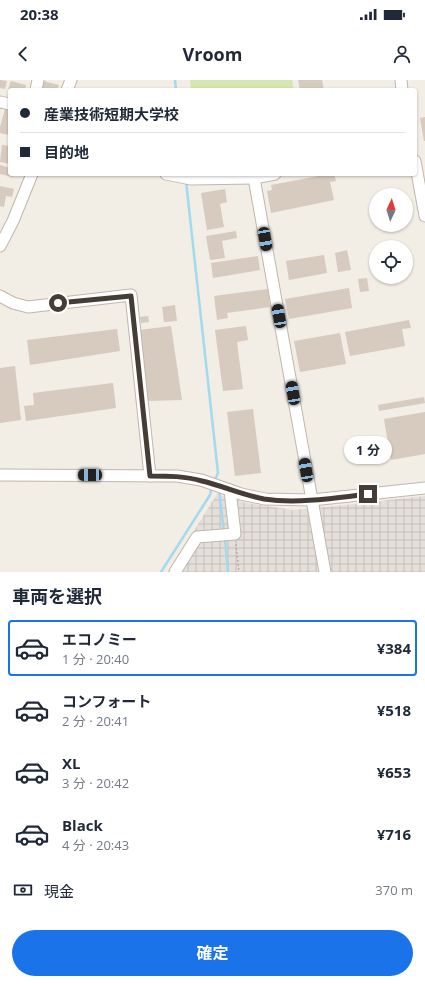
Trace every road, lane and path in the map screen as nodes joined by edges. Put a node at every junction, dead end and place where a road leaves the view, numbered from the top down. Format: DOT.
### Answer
graph roads {
  1 [pos="417,168"];
  2 [pos="31,176"];
  3 [pos="176,176"];
  4 [pos="264,176"];
  5 [pos="254,178"];
  6 [pos="422,185"];
  7 [pos="425,216"];
  8 [pos="0,246"];
  9 [pos="0,296"];
  10 [pos="0,475"];
  11 [pos="150,476"];
  12 [pos="227,488"];
  13 [pos="425,488"];
  14 [pos="312,500"];
  15 [pos="235,534"];
  16 [pos="175,572"];
  17 [pos="239,572"];
  18 [pos="325,572"];
  1 -- 6 [label="street"];
  2 -- 8 [label="street"];
  3 -- 5 [label="street"];
  4 -- 5 [label="street"];
  5 -- 14 [label="street"];
  6 -- 7 [label="street"];
  9 -- 11 [label="street"];
  10 -- 11 [label="street"];
  11 -- 12 [label="street"];
  12 -- 14 [label="street"];
  12 -- 15 [label="street"];
  13 -- 14 [label="street"];
  14 -- 18 [label="street"];
  15 -- 16 [label="street"];
  15 -- 17 [label="path"];
}
